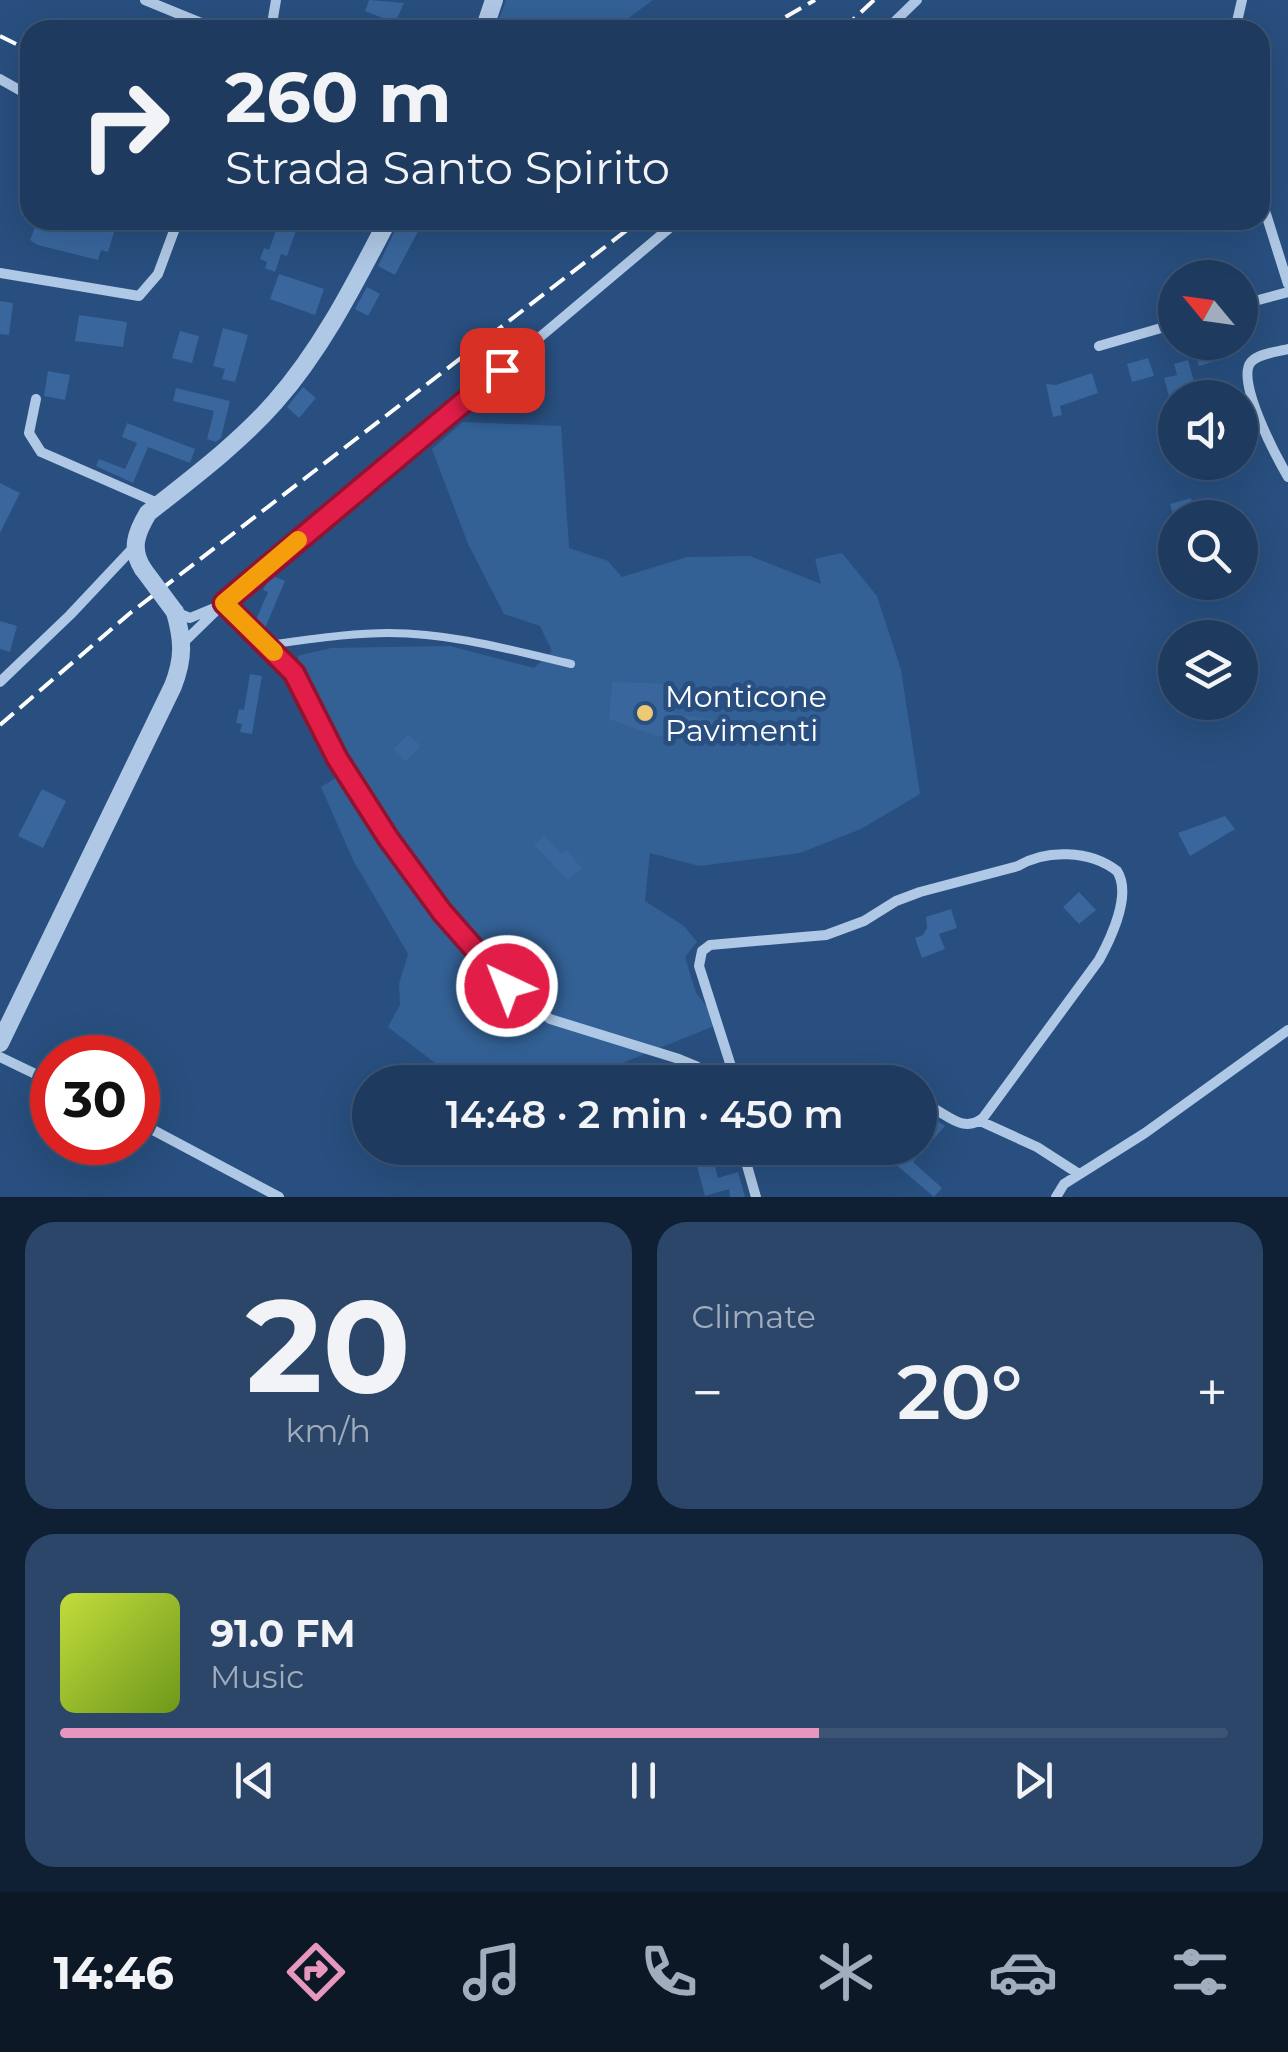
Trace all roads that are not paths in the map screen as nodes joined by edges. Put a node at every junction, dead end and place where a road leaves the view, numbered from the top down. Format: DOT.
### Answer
graph roads {
  1 [pos="145,0"];
  2 [pos="917,0"];
  3 [pos="194,20"];
  4 [pos="896,20"];
  5 [pos="1270,227"];
  6 [pos="174,230"];
  7 [pos="383,230"];
  8 [pos="667,230"];
  9 [pos="0,273"];
  10 [pos="1288,284"];
  11 [pos="1288,292"];
  12 [pos="1258,301"];
  13 [pos="1158,329"];
  14 [pos="1099,346"];
  15 [pos="1288,348"];
  16 [pos="36,399"];
  17 [pos="1288,478"];
  18 [pos="160,504"];
  19 [pos="134,547"];
  20 [pos="224,603"];
  21 [pos="175,612"];
  22 [pos="266,645"];
  23 [pos="183,648"];
  24 [pos="571,664"];
  25 [pos="0,682"];
  26 [pos="1288,1030"];
  27 [pos="0,1043"];
  28 [pos="0,1057"];
  29 [pos="693,1065"];
  30 [pos="731,1065"];
  31 [pos="30,1071"];
  32 [pos="937,1109"];
  33 [pos="980,1121"];
  34 [pos="160,1134"];
  35 [pos="747,1165"];
  36 [pos="1080,1174"];
  37 [pos="279,1197"];
  38 [pos="756,1197"];
  39 [pos="1056,1197"];
  1 -- 3 [label="street"];
  2 -- 4 [label="street"];
  5 -- 10 [label="street"];
  6 -- 9 [label="street"];
  7 -- 18 [label="street"];
  8 -- 20 [label="street"];
  11 -- 12 [label="street"];
  13 -- 14 [label="street"];
  15 -- 17 [label="street"];
  16 -- 18 [label="street"];
  18 -- 19 [label="street"];
  19 -- 21 [label="street, bridge"];
  19 -- 25 [label="street"];
  20 -- 21 [label="street"];
  20 -- 22 [label="street"];
  20 -- 23 [label="street"];
  21 -- 23 [label="street"];
  22 -- 24 [label="lane"];
  22 -- 29 [label="street"];
  23 -- 27 [label="street"];
  26 -- 36 [label="street"];
  28 -- 31 [label="street"];
  30 -- 33 [label="street"];
  32 -- 33 [label="street"];
  33 -- 36 [label="street"];
  34 -- 37 [label="street"];
  35 -- 38 [label="street"];
  36 -- 39 [label="street"];
}
